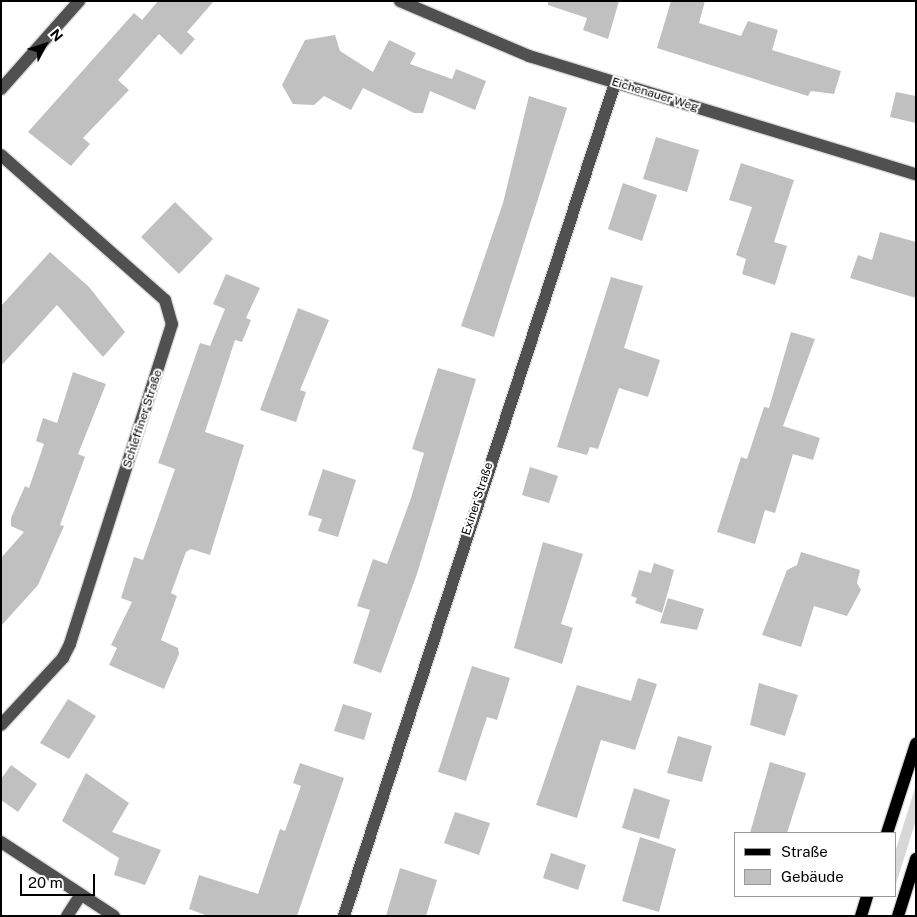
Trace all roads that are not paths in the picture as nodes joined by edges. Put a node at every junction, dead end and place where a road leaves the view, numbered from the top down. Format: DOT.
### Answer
graph roads {
  1 [pos="79,1"];
  2 [pos="400,1"];
  3 [pos="615,83"];
  4 [pos="1,89"];
  5 [pos="1,155"];
  6 [pos="916,174"];
  7 [pos="1,724"];
  8 [pos="916,744"];
  9 [pos="887,832"];
  10 [pos="1,842"];
  11 [pos="916,858"];
  12 [pos="80,896"];
  13 [pos="867,897"];
  14 [pos="68,916"];
  15 [pos="114,916"];
  16 [pos="344,916"];
  17 [pos="861,916"];
  18 [pos="898,916"];
  1 -- 4 [label="street"];
  2 -- 3 [label="street, Eichenauer Weg"];
  3 -- 6 [label="street, Eichenauer Weg"];
  3 -- 16 [label="street, Exiner Straße"];
  5 -- 7 [label="street, Schleffiner Straße"];
  8 -- 9 [label="main road"];
  10 -- 12 [label="street"];
  11 -- 18 [label="main road"];
  12 -- 14 [label="street"];
  12 -- 15 [label="street"];
  13 -- 17 [label="main road"];
}
